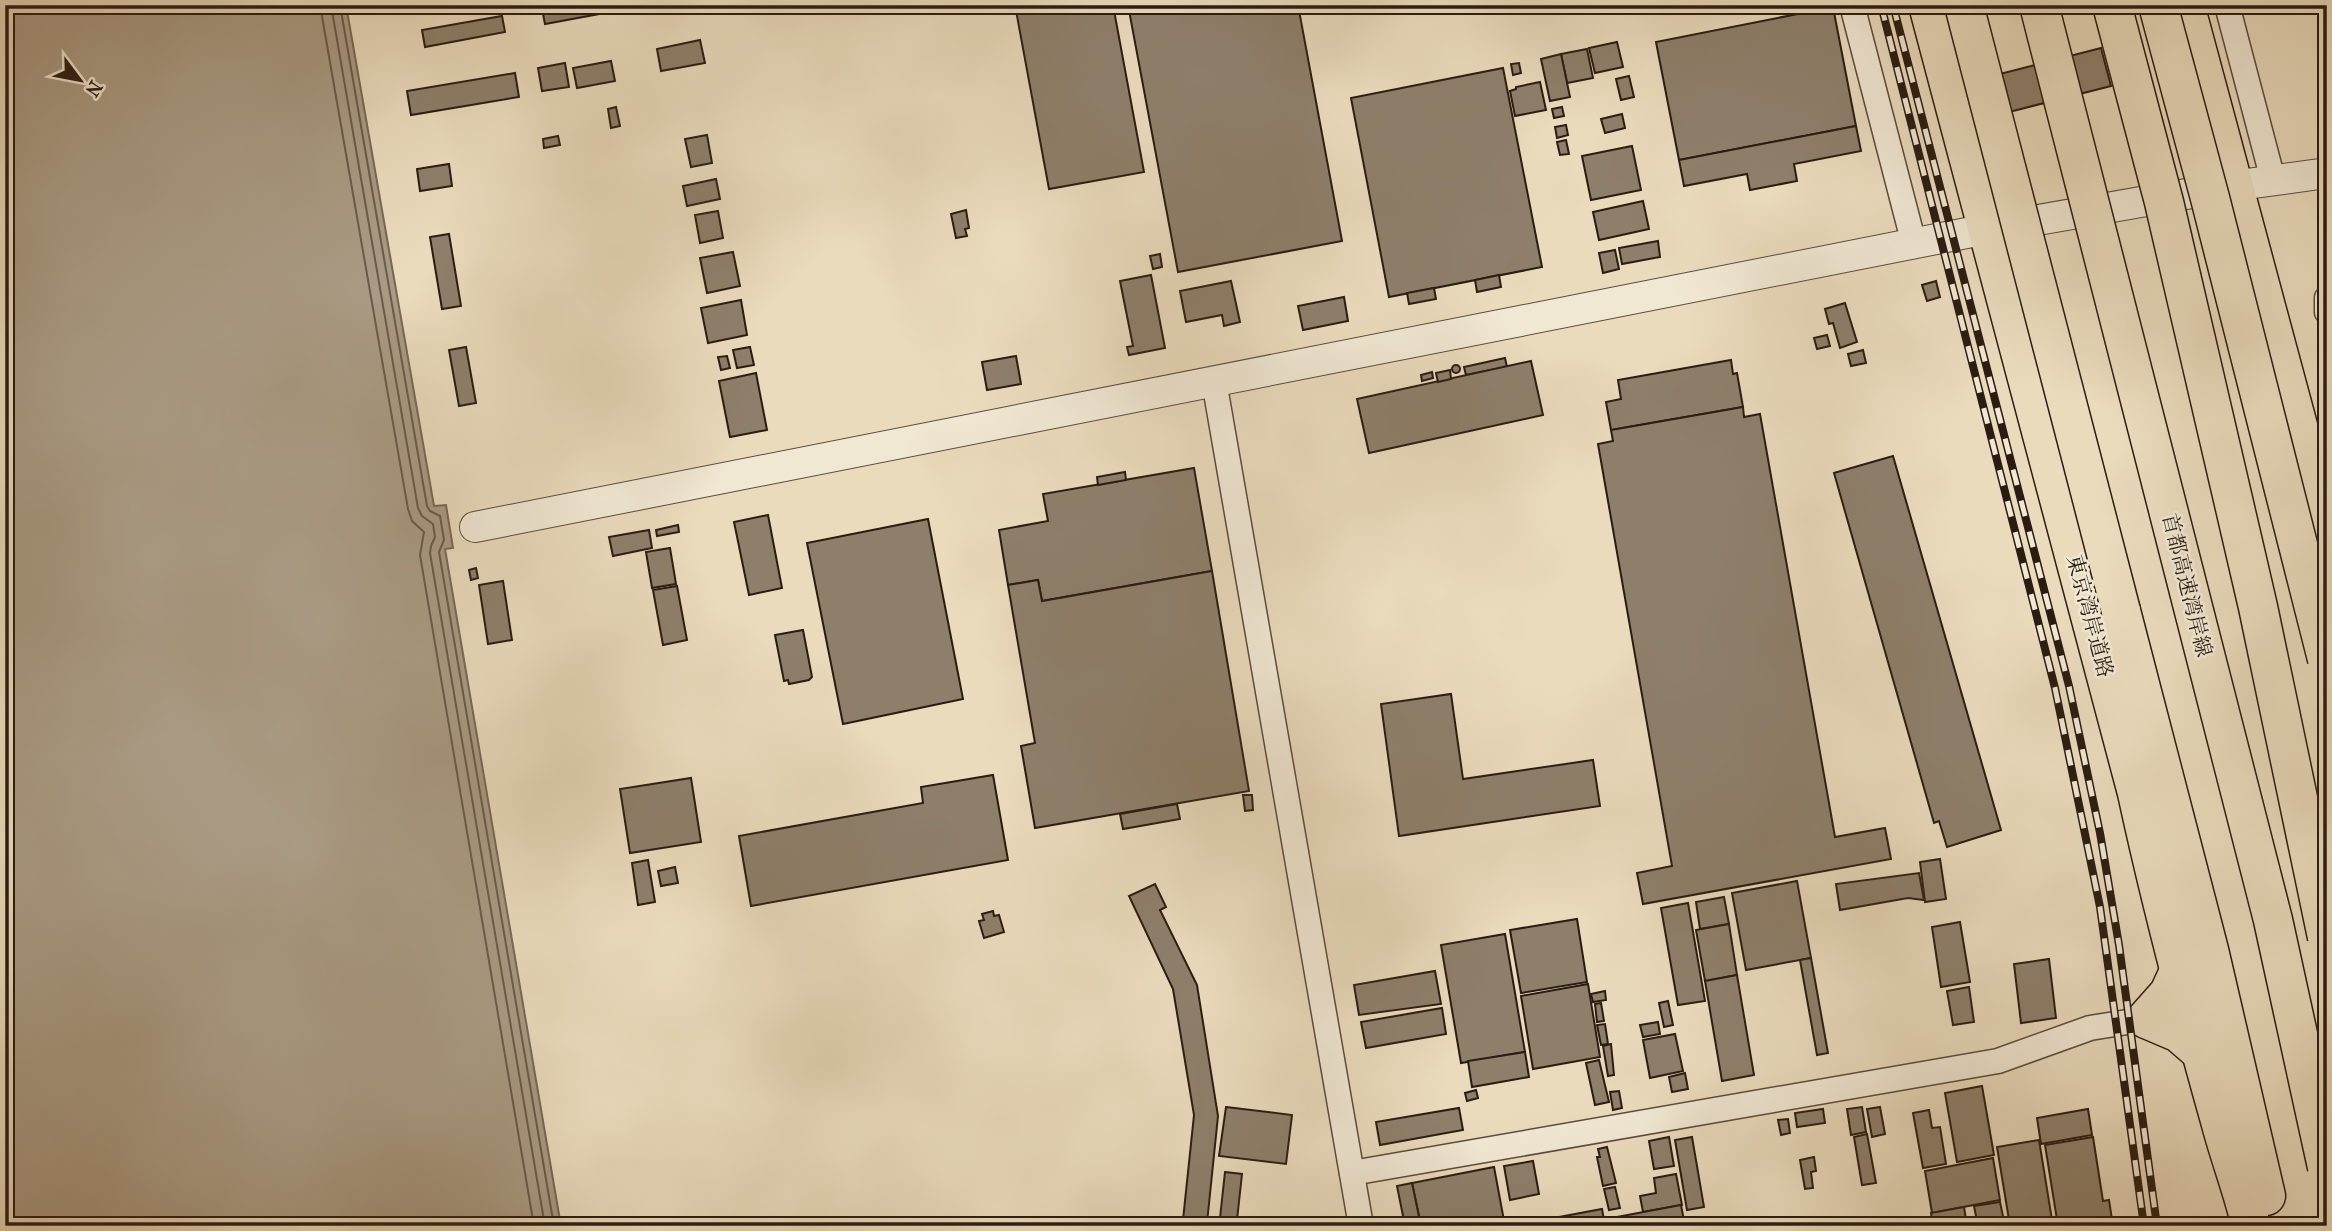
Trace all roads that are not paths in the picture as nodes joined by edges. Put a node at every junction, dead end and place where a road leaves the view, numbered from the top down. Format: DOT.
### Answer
graph roads {
  1 [pos="1852,5"];
  2 [pos="1928,5"];
  3 [pos="1964,5"];
  4 [pos="2039,5"];
  5 [pos="2112,5"];
  6 [pos="2158,5"];
  7 [pos="2185,5"];
  8 [pos="2227,5"];
  9 [pos="2327,173"];
  10 [pos="2273,180"];
  11 [pos="2232,186"];
  12 [pos="1987,229"];
  13 [pos="1914,244"];
  14 [pos="2327,298"];
  15 [pos="2327,312"];
  16 [pos="1214,381"];
  17 [pos="475,527"];
  18 [pos="2327,534"];
  19 [pos="2327,659"];
  20 [pos="2327,937"];
  21 [pos="2179,969"];
  22 [pos="2146,1019"];
  23 [pos="2202,1052"];
  24 [pos="2221,1125"];
  25 [pos="2327,1167"];
  26 [pos="1352,1173"];
  27 [pos="1361,1226"];
  28 [pos="2240,1226"];
  29 [pos="2251,1226"];
  30 [pos="2273,1226"];
  1 -- 13 [label="street"];
  2 -- 12 [label="highway, 東京湾岸道路"];
  3 -- 30 [label="highway, 東京湾岸道路, bridge"];
  4 -- 25 [label="highway, 首都高速湾岸線, bridge"];
  5 -- 20 [label="highway, bridge"];
  6 -- 19 [label="highway, bridge"];
  7 -- 11 [label="highway"];
  8 -- 10 [label="street"];
  9 -- 10 [label="street"];
  10 -- 11 [label="street"];
  11 -- 12 [label="street"];
  11 -- 18 [label="highway"];
  12 -- 13 [label="street"];
  12 -- 21 [label="highway, 東京湾岸道路"];
  13 -- 16 [label="street"];
  14 -- 15 [label="street"];
  16 -- 17 [label="street"];
  16 -- 26 [label="street"];
  21 -- 22 [label="highway"];
  21 -- 23 [label="highway, 東京湾岸道路"];
  22 -- 23 [label="highway"];
  22 -- 26 [label="street"];
  23 -- 24 [label="highway, 東京湾岸道路"];
  24 -- 28 [label="street"];
  24 -- 29 [label="highway, 東京湾岸道路"];
  26 -- 27 [label="street"];
}
